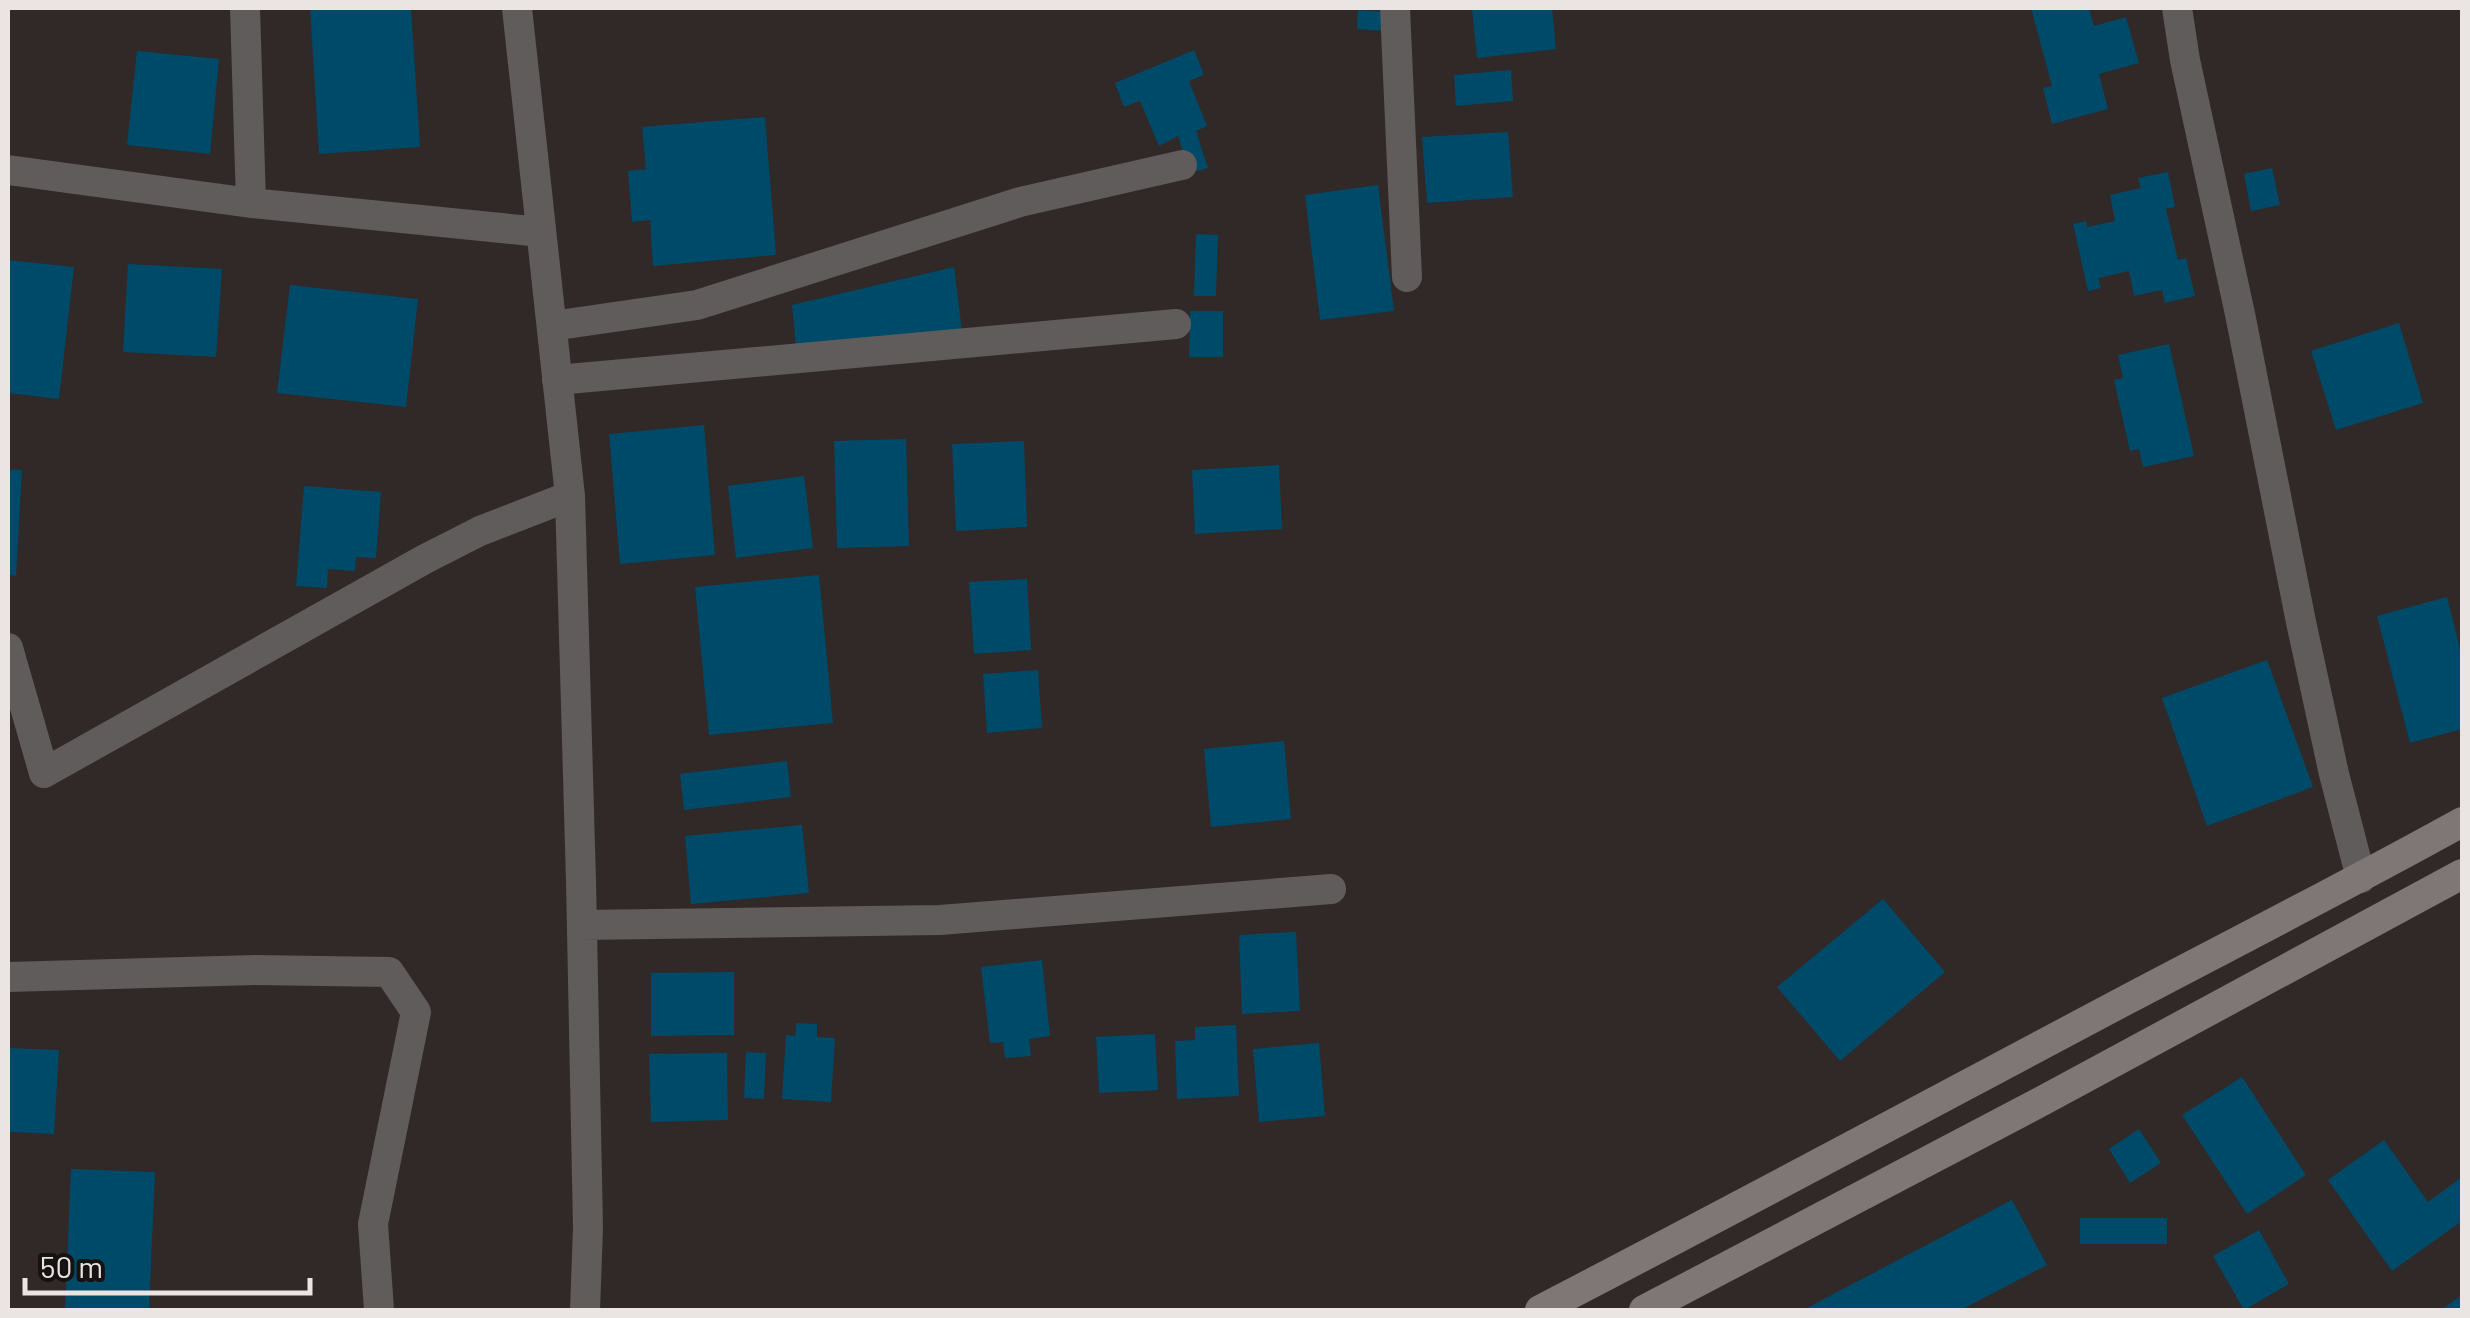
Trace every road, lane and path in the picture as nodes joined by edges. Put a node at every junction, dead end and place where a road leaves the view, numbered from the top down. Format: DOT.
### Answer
graph roads {
  1 [pos="245,8"];
  2 [pos="517,8"];
  3 [pos="1395,8"];
  4 [pos="2177,8"];
  5 [pos="1182,164"];
  6 [pos="8,170"];
  7 [pos="251,203"];
  8 [pos="541,232"];
  9 [pos="1407,278"];
  10 [pos="1176,324"];
  11 [pos="552,326"];
  12 [pos="557,380"];
  13 [pos="570,496"];
  14 [pos="8,648"];
  15 [pos="2462,822"];
  16 [pos="2462,874"];
  17 [pos="2361,878"];
  18 [pos="1331,889"];
  19 [pos="582,925"];
  20 [pos="8,976"];
  21 [pos="379,1310"];
  22 [pos="585,1310"];
  23 [pos="1540,1310"];
  24 [pos="1644,1310"];
  1 -- 7 [label="street"];
  2 -- 8 [label="street"];
  3 -- 9 [label="street"];
  4 -- 17 [label="street"];
  5 -- 11 [label="street"];
  6 -- 7 [label="street"];
  7 -- 8 [label="street"];
  8 -- 11 [label="street"];
  10 -- 12 [label="street"];
  11 -- 12 [label="street"];
  12 -- 13 [label="street"];
  13 -- 14 [label="street"];
  13 -- 19 [label="street"];
  15 -- 17 [label="street"];
  16 -- 24 [label="street"];
  17 -- 23 [label="street"];
  18 -- 19 [label="street"];
  19 -- 22 [label="street"];
  20 -- 21 [label="street"];
}
